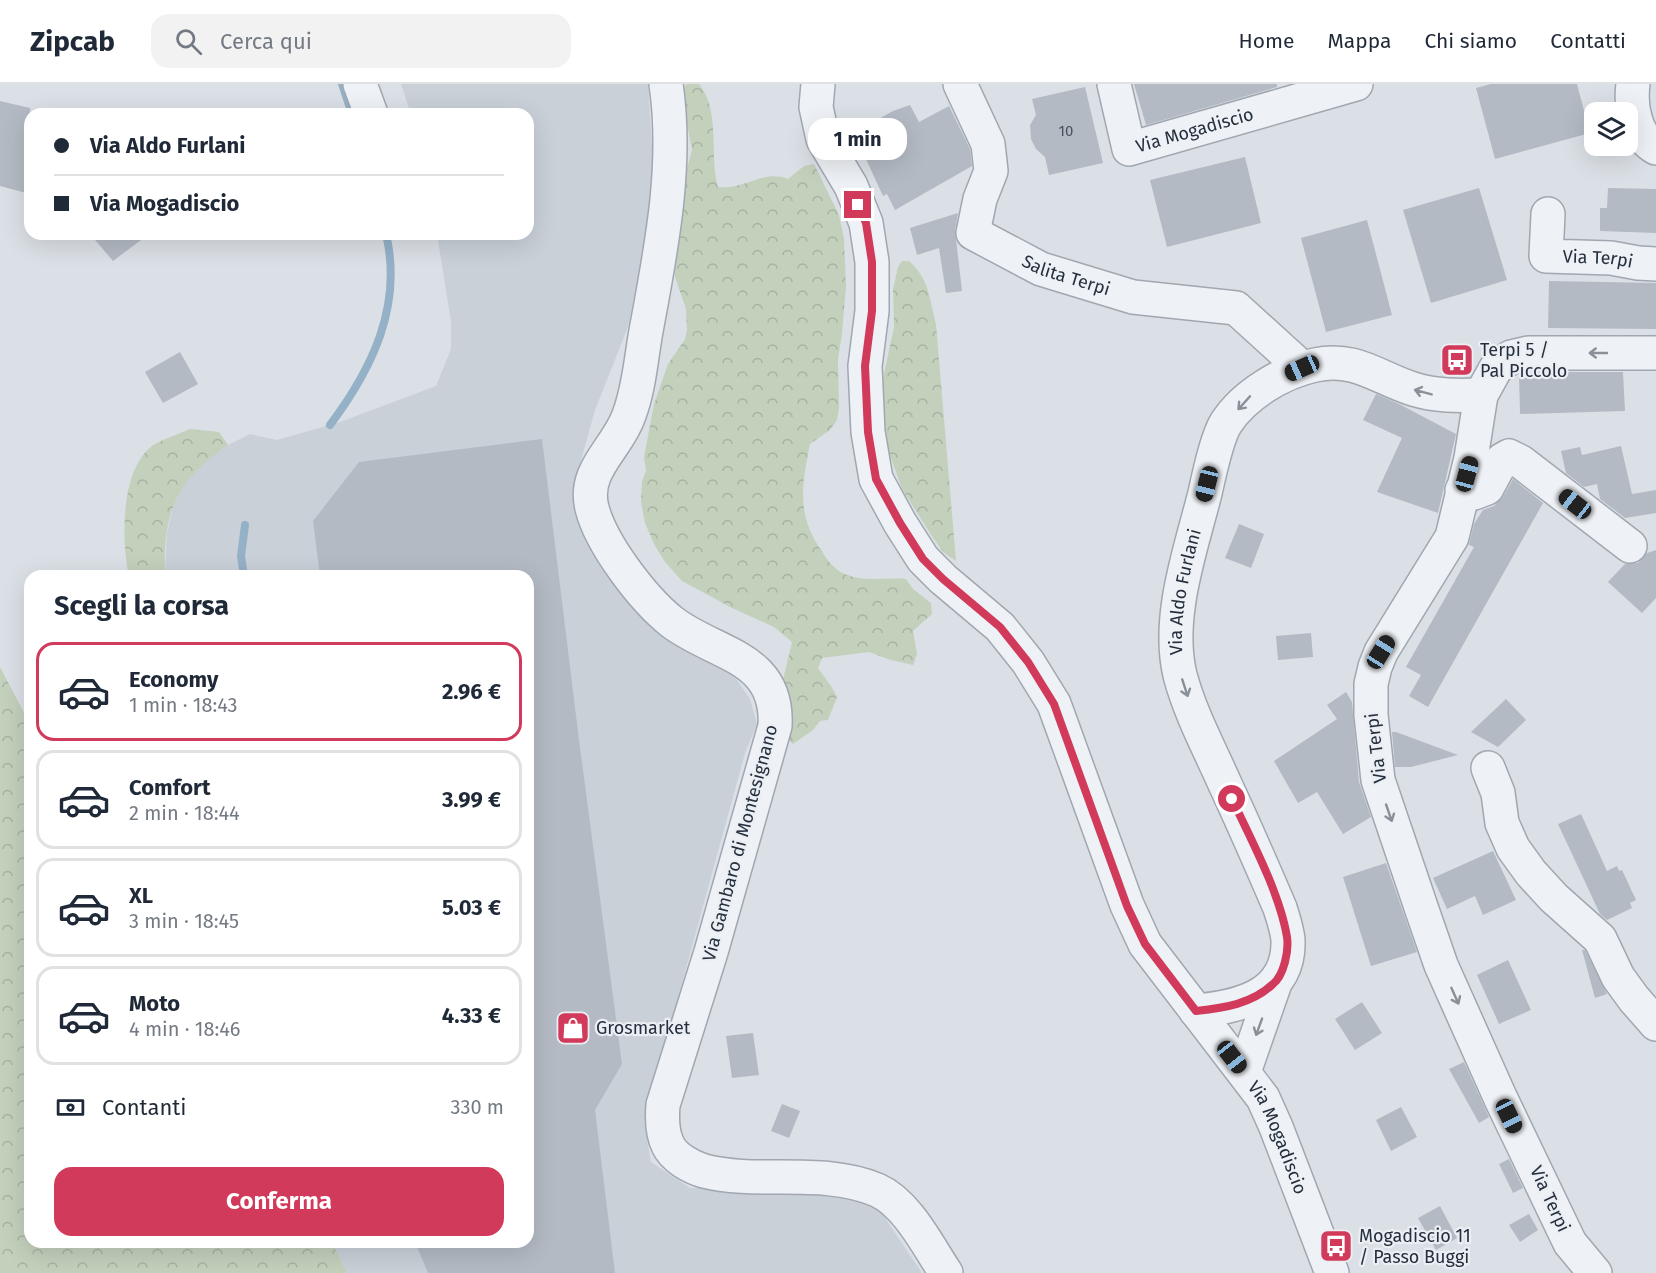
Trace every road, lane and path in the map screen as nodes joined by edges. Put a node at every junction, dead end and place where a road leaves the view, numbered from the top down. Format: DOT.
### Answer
graph roads {
  1 [pos="360,84"];
  2 [pos="666,84"];
  3 [pos="818,84"];
  4 [pos="960,84"];
  5 [pos="1114,84"];
  6 [pos="1356,84"];
  7 [pos="1633,84"];
  8 [pos="1324,88"];
  9 [pos="369,108"];
  10 [pos="1656,148"];
  11 [pos="1548,214"];
  12 [pos="1656,264"];
  13 [pos="1656,352"];
  14 [pos="1302,368"];
  15 [pos="1480,395"];
  16 [pos="1462,490"];
  17 [pos="1630,546"];
  18 [pos="1488,768"];
  19 [pos="1275,983"];
  20 [pos="1196,1011"];
  21 [pos="1656,1024"];
  22 [pos="1244,1072"];
  23 [pos="946,1273"];
  24 [pos="1332,1273"];
  25 [pos="1595,1273"];
  1 -- 9 [label="street"];
  2 -- 23 [label="street, Via Gambaro di Montesignano"];
  3 -- 20 [label="street, Via Mogadiscio"];
  4 -- 14 [label="street, Salita Terpi"];
  5 -- 8 [label="street, Via Mogadiscio"];
  6 -- 8 [label="street, Via Mogadiscio"];
  7 -- 10 [label="street"];
  11 -- 12 [label="street, Via Terpi"];
  13 -- 15 [label="street, Via Terpi, one-way"];
  15 -- 14 [label="street, Via Aldo Furlani, one-way"];
  14 -- 19 [label="street, Via Aldo Furlani, one-way"];
  15 -- 16 [label="street, Via Terpi"];
  16 -- 17 [label="street"];
  16 -- 25 [label="street, Via Terpi, one-way"];
  18 -- 21 [label="street"];
  19 -- 20 [label="street"];
  19 -- 22 [label="street, Via Aldo Furlani, one-way"];
  20 -- 22 [label="street, Via Mogadiscio"];
  22 -- 24 [label="street, Via Mogadiscio"];
}
